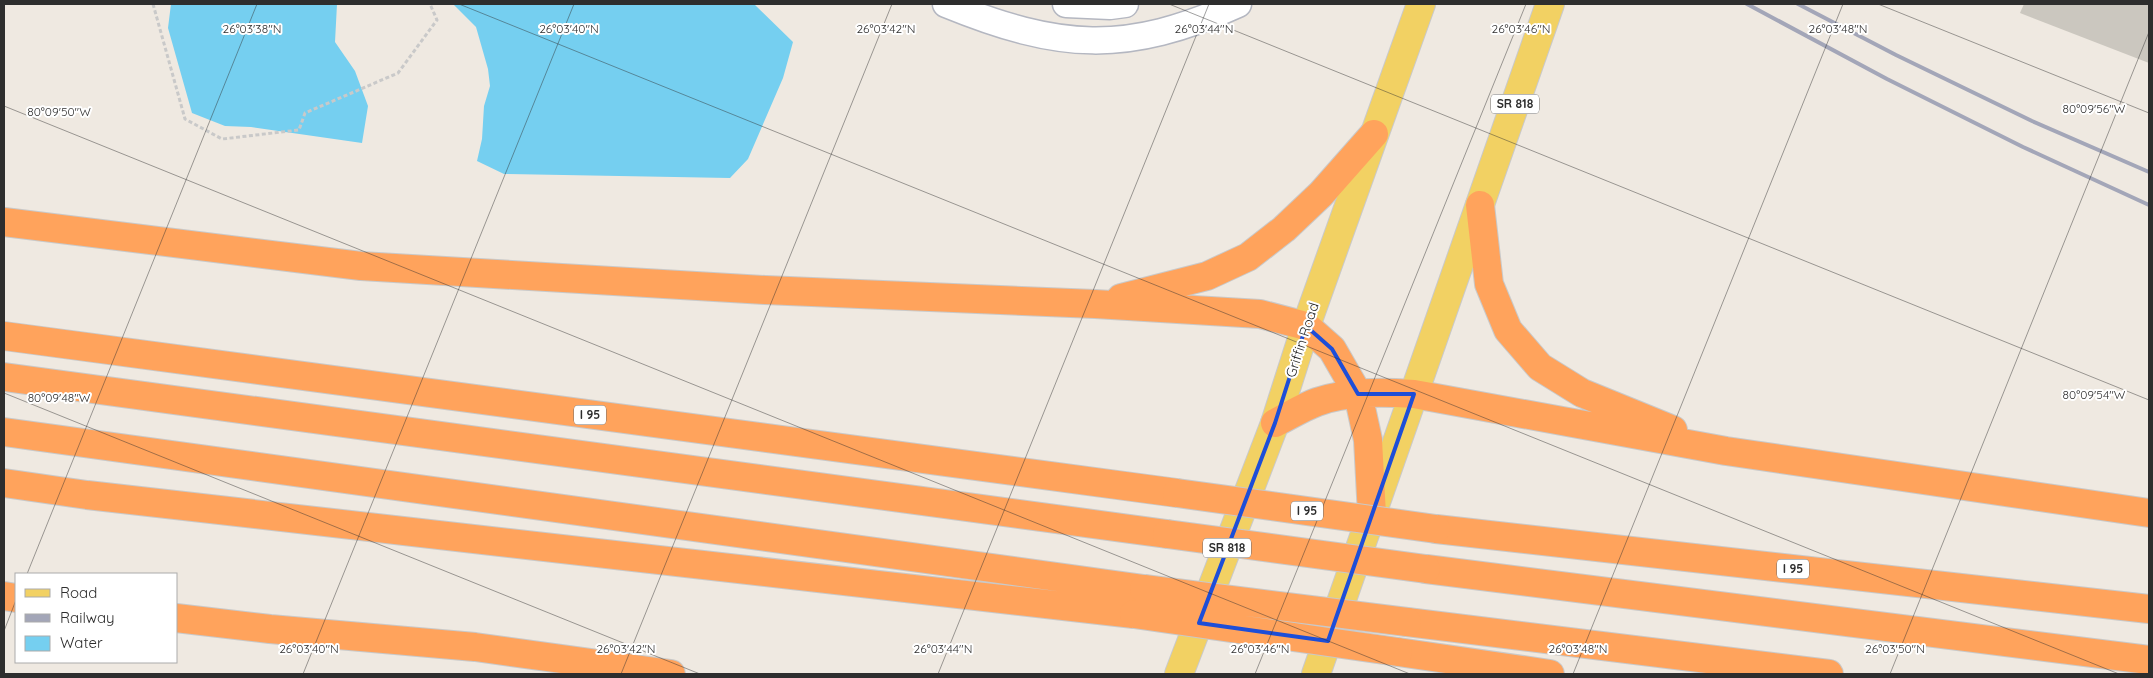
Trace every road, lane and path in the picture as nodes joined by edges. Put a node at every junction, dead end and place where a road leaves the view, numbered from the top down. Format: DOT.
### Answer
graph roads {
  1 [pos="153,4"];
  2 [pos="430,4"];
  3 [pos="946,4"];
  4 [pos="1066,4"];
  5 [pos="1125,4"];
  6 [pos="1238,4"];
  7 [pos="1421,4"];
  8 [pos="1550,4"];
  9 [pos="1374,134"];
  10 [pos="1480,205"];
  11 [pos="4,222"];
  12 [pos="1095,304"];
  13 [pos="1306,326"];
  14 [pos="4,336"];
  15 [pos="4,377"];
  16 [pos="1358,394"];
  17 [pos="1414,394"];
  18 [pos="1275,423"];
  19 [pos="4,432"];
  20 [pos="1726,451"];
  21 [pos="4,483"];
  22 [pos="2149,513"];
  23 [pos="1372,515"];
  24 [pos="2149,609"];
  25 [pos="178,618"];
  26 [pos="2149,660"];
  27 [pos="671,674"];
  28 [pos="1180,674"];
  29 [pos="1316,674"];
  30 [pos="1550,674"];
  31 [pos="1829,674"];
  1 -- 2 [label="path"];
  3 -- 6 [label="street"];
  4 -- 5 [label="street"];
  7 -- 9 [label="main road, Griffin Road / SR 818"];
  8 -- 10 [label="main road, SR 818"];
  9 -- 12 [label="highway"];
  9 -- 13 [label="main road, Griffin Road / SR 818"];
  10 -- 17 [label="main road, SR 818"];
  10 -- 20 [label="highway"];
  11 -- 12 [label="highway"];
  12 -- 13 [label="highway"];
  13 -- 16 [label="highway"];
  13 -- 18 [label="main road, Griffin Road / SR 818"];
  14 -- 24 [label="highway, I 95, bridge"];
  15 -- 26 [label="highway, bridge"];
  16 -- 17 [label="highway"];
  16 -- 18 [label="highway"];
  16 -- 23 [label="highway"];
  17 -- 20 [label="highway"];
  17 -- 23 [label="main road, SR 818"];
  18 -- 28 [label="main road, Griffin Road / SR 818"];
  19 -- 31 [label="highway, bridge"];
  20 -- 22 [label="highway"];
  21 -- 30 [label="highway, bridge"];
  23 -- 29 [label="main road, SR 818"];
  25 -- 27 [label="highway"];
}
